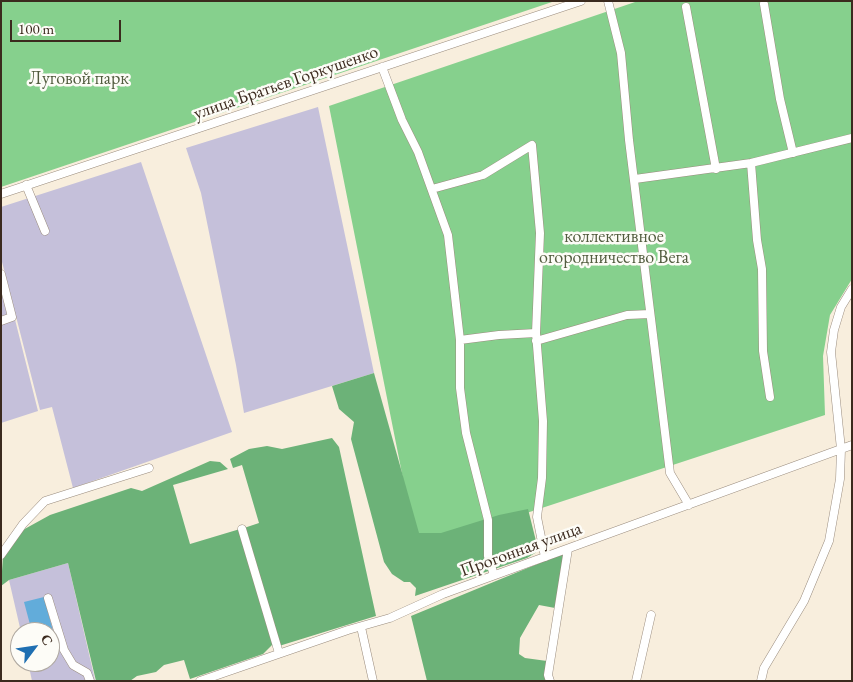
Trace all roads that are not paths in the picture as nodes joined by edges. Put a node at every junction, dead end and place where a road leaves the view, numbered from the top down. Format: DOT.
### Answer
graph roads {
  1 [pos="581,1"];
  2 [pos="608,1"];
  3 [pos="764,4"];
  4 [pos="686,7"];
  5 [pos="382,66"];
  6 [pos="852,138"];
  7 [pos="793,153"];
  8 [pos="752,164"];
  9 [pos="716,170"];
  10 [pos="635,179"];
  11 [pos="26,185"];
  12 [pos="432,189"];
  13 [pos="1,194"];
  14 [pos="45,230"];
  15 [pos="1,274"];
  16 [pos="852,289"];
  17 [pos="650,314"];
  18 [pos="1,321"];
  19 [pos="536,337"];
  20 [pos="460,340"];
  21 [pos="770,397"];
  22 [pos="852,445"];
  23 [pos="841,449"];
  24 [pos="150,468"];
  25 [pos="689,505"];
  26 [pos="242,529"];
  27 [pos="568,549"];
  28 [pos="1,555"];
  29 [pos="545,556"];
  30 [pos="494,575"];
  31 [pos="48,598"];
  32 [pos="651,615"];
  33 [pos="361,627"];
  34 [pos="279,653"];
  35 [pos="90,681"];
  36 [pos="200,681"];
  37 [pos="373,681"];
  38 [pos="550,681"];
  39 [pos="636,681"];
  40 [pos="760,681"];
  1 -- 5 [label="street, улица Братьев Горкушенко"];
  2 -- 10 [label="street"];
  3 -- 7 [label="street"];
  4 -- 9 [label="street"];
  5 -- 11 [label="street, улица Братьев Горкушенко"];
  5 -- 12 [label="street"];
  6 -- 7 [label="street"];
  7 -- 8 [label="street"];
  8 -- 9 [label="street"];
  8 -- 21 [label="street"];
  9 -- 10 [label="street"];
  10 -- 17 [label="street"];
  11 -- 13 [label="street, улица Братьев Горкушенко"];
  11 -- 14 [label="street"];
  12 -- 19 [label="street"];
  12 -- 20 [label="street"];
  15 -- 18 [label="street"];
  16 -- 23 [label="street"];
  17 -- 19 [label="street"];
  17 -- 25 [label="street"];
  19 -- 20 [label="street"];
  19 -- 29 [label="street"];
  20 -- 30 [label="street"];
  22 -- 23 [label="street, Прогонная улица"];
  23 -- 25 [label="street, Прогонная улица"];
  23 -- 40 [label="street"];
  24 -- 28 [label="street"];
  25 -- 27 [label="street, Прогонная улица"];
  26 -- 34 [label="street"];
  27 -- 29 [label="street, Прогонная улица"];
  27 -- 38 [label="street"];
  29 -- 30 [label="street, Прогонная улица"];
  30 -- 33 [label="street, Прогонная улица"];
  31 -- 35 [label="street"];
  32 -- 39 [label="street"];
  33 -- 34 [label="street, Прогонная улица"];
  33 -- 37 [label="street"];
  34 -- 36 [label="street, Прогонная улица"];
}
